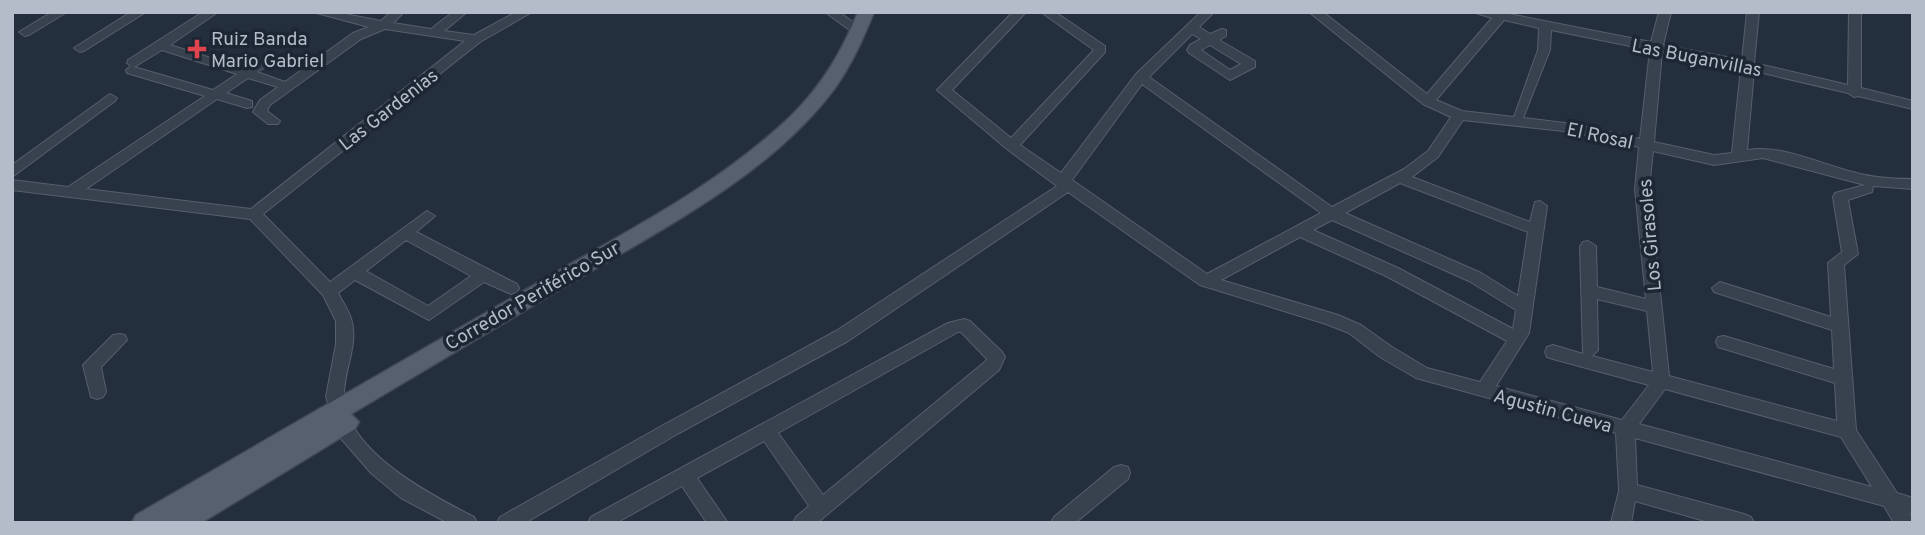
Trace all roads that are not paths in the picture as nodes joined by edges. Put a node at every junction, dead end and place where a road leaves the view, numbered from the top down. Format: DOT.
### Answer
graph roads {
  1 [pos="61,12"];
  2 [pos="141,12"];
  3 [pos="212,12"];
  4 [pos="319,12"];
  5 [pos="398,12"];
  6 [pos="461,12"];
  7 [pos="526,12"];
  8 [pos="831,12"];
  9 [pos="880,12"];
  10 [pos="1020,12"];
  11 [pos="1047,12"];
  12 [pos="1208,12"];
  13 [pos="1315,12"];
  14 [pos="1479,12"];
  15 [pos="1665,12"];
  16 [pos="1753,12"];
  17 [pos="1855,12"];
  18 [pos="1500,17"];
  19 [pos="1519,17"];
  20 [pos="863,22"];
  21 [pos="384,25"];
  22 [pos="1545,27"];
  23 [pos="1191,28"];
  24 [pos="25,32"];
  25 [pos="433,33"];
  26 [pos="1217,37"];
  27 [pos="476,39"];
  28 [pos="165,47"];
  29 [pos="80,48"];
  30 [pos="1656,49"];
  31 [pos="262,63"];
  32 [pos="1747,65"];
  33 [pos="247,73"];
  34 [pos="1141,77"];
  35 [pos="279,84"];
  36 [pos="1854,93"];
  37 [pos="215,94"];
  38 [pos="110,98"];
  39 [pos="1428,102"];
  40 [pos="247,104"];
  41 [pos="1913,105"];
  42 [pos="1459,115"];
  43 [pos="1519,115"];
  44 [pos="272,121"];
  45 [pos="1646,145"];
  46 [pos="1012,146"];
  47 [pos="1739,157"];
  48 [pos="12,172"];
  49 [pos="1399,177"];
  50 [pos="1913,184"];
  51 [pos="12,185"];
  52 [pos="1065,185"];
  53 [pos="1867,189"];
  54 [pos="71,192"];
  55 [pos="1540,206"];
  56 [pos="1331,213"];
  57 [pos="254,214"];
  58 [pos="427,216"];
  59 [pos="1298,230"];
  60 [pos="1536,230"];
  61 [pos="405,233"];
  62 [pos="1588,246"];
  63 [pos="354,272"];
  64 [pos="483,275"];
  65 [pos="1206,281"];
  66 [pos="511,288"];
  67 [pos="1720,288"];
  68 [pos="329,291"];
  69 [pos="1589,291"];
  70 [pos="1655,307"];
  71 [pos="1525,308"];
  72 [pos="1840,326"];
  73 [pos="1518,339"];
  74 [pos="119,340"];
  75 [pos="1724,342"];
  76 [pos="1590,350"];
  77 [pos="1553,352"];
  78 [pos="1662,378"];
  79 [pos="1844,379"];
  80 [pos="1483,391"];
  81 [pos="97,392"];
  82 [pos="340,417"];
  83 [pos="1625,429"];
  84 [pos="767,431"];
  85 [pos="1847,432"];
  86 [pos="1121,473"];
  87 [pos="684,474"];
  88 [pos="1628,491"];
  89 [pos="1891,500"];
  90 [pos="1913,506"];
  91 [pos="821,508"];
  92 [pos="145,523"];
  93 [pos="177,523"];
  94 [pos="467,523"];
  95 [pos="508,523"];
  96 [pos="597,523"];
  97 [pos="718,523"];
  98 [pos="803,523"];
  99 [pos="1061,523"];
  100 [pos="1621,523"];
  101 [pos="1744,523"];
  102 [pos="1905,523"];
  1 -- 24 [label="street"];
  2 -- 29 [label="street"];
  3 -- 37 [label="street"];
  4 -- 21 [label="street"];
  5 -- 21 [label="street"];
  6 -- 25 [label="street"];
  7 -- 27 [label="street, Las Gardenias"];
  8 -- 20 [label="street"];
  9 -- 82 [label="main road, Corredor Periférico Sur"];
  10 -- 46 [label="street, Agustin Cueva"];
  11 -- 46 [label="street"];
  12 -- 23 [label="street"];
  13 -- 39 [label="street, El Rosal"];
  14 -- 18 [label="street, Las Buganvillas"];
  15 -- 30 [label="street, Los Girasoles"];
  16 -- 32 [label="street"];
  17 -- 36 [label="street"];
  18 -- 19 [label="street, Las Buganvillas"];
  18 -- 39 [label="street"];
  19 -- 22 [label="street, Las Buganvillas"];
  20 -- 82 [label="main road, Corredor Periférico Sur"];
  21 -- 25 [label="street"];
  21 -- 44 [label="street"];
  22 -- 30 [label="street, Las Buganvillas"];
  22 -- 43 [label="street"];
  23 -- 26 [label="street"];
  23 -- 34 [label="street"];
  25 -- 27 [label="street"];
  27 -- 57 [label="street, Las Gardenias"];
  28 -- 33 [label="street"];
  30 -- 32 [label="street, Las Buganvillas"];
  30 -- 45 [label="street, Los Girasoles"];
  31 -- 33 [label="street"];
  32 -- 36 [label="street, Las Buganvillas"];
  32 -- 47 [label="street"];
  33 -- 35 [label="street"];
  33 -- 37 [label="street"];
  34 -- 52 [label="street"];
  34 -- 56 [label="street"];
  36 -- 41 [label="street, Las Buganvillas"];
  37 -- 40 [label="street"];
  37 -- 54 [label="street"];
  38 -- 48 [label="street"];
  39 -- 42 [label="street, El Rosal"];
  42 -- 45 [label="street, El Rosal"];
  42 -- 49 [label="street"];
  45 -- 47 [label="street, El Rosal"];
  45 -- 70 [label="street, Los Girasoles"];
  46 -- 52 [label="street, Agustin Cueva"];
  47 -- 50 [label="street, El Rosal"];
  49 -- 56 [label="street"];
  49 -- 60 [label="street"];
  51 -- 54 [label="street"];
  52 -- 65 [label="street, Agustin Cueva"];
  52 -- 95 [label="street"];
  53 -- 72 [label="street"];
  54 -- 57 [label="street"];
  55 -- 60 [label="street"];
  56 -- 59 [label="street"];
  56 -- 71 [label="street"];
  57 -- 68 [label="street"];
  58 -- 61 [label="street"];
  59 -- 65 [label="street"];
  59 -- 73 [label="street"];
  60 -- 71 [label="street"];
  61 -- 63 [label="street"];
  61 -- 64 [label="street"];
  62 -- 69 [label="street"];
  63 -- 64 [label="street"];
  63 -- 68 [label="street"];
  64 -- 66 [label="street"];
  65 -- 80 [label="street, Agustin Cueva"];
  67 -- 72 [label="street"];
  68 -- 82 [label="street"];
  69 -- 70 [label="street"];
  69 -- 76 [label="street"];
  70 -- 78 [label="street, Los Girasoles"];
  71 -- 73 [label="street"];
  72 -- 79 [label="street"];
  73 -- 80 [label="street"];
  74 -- 81 [label="street"];
  75 -- 79 [label="street"];
  77 -- 78 [label="street"];
  78 -- 83 [label="street"];
  78 -- 85 [label="street"];
  79 -- 85 [label="street"];
  80 -- 83 [label="street, Agustin Cueva"];
  82 -- 92 [label="main road, Corredor Periférico Sur"];
  82 -- 93 [label="main road, Corredor Periférico Sur"];
  82 -- 94 [label="street"];
  83 -- 88 [label="street"];
  83 -- 89 [label="street, Agustin Cueva"];
  84 -- 87 [label="street"];
  84 -- 91 [label="street"];
  84 -- 91 [label="street"];
  85 -- 89 [label="street"];
  86 -- 99 [label="street"];
  87 -- 96 [label="street"];
  87 -- 97 [label="street"];
  88 -- 100 [label="street"];
  88 -- 101 [label="street"];
  89 -- 90 [label="street, Agustin Cueva"];
  89 -- 102 [label="street"];
  91 -- 98 [label="street"];
}
